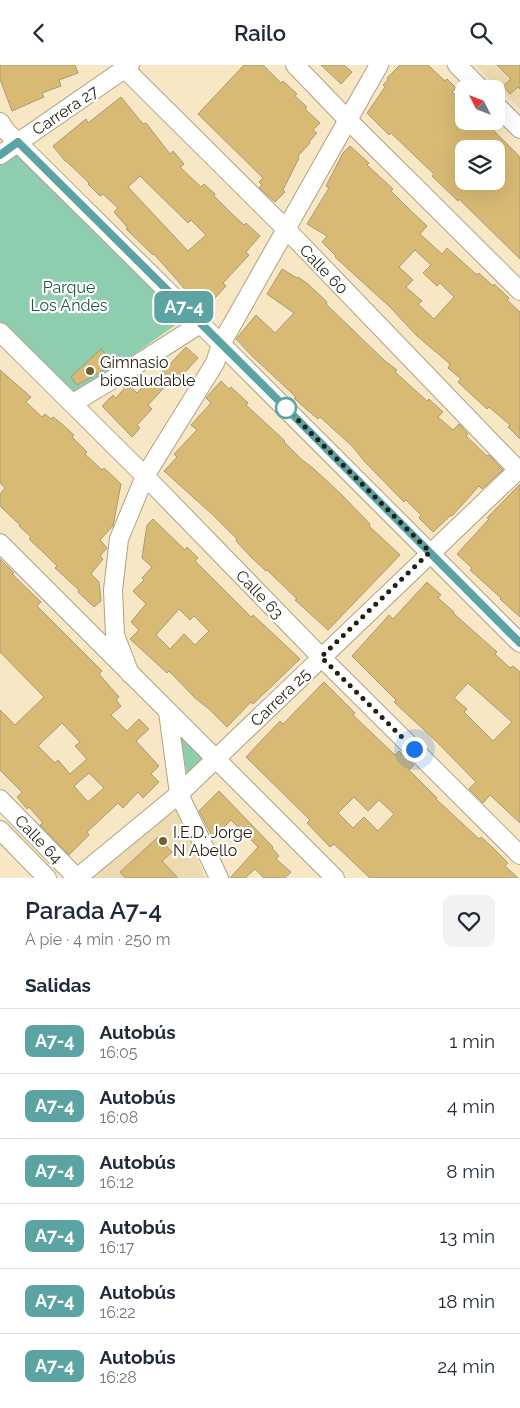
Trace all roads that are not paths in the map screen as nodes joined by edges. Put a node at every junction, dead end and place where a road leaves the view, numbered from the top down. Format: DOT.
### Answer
graph roads {
  1 [pos="295,65"];
  2 [pos="379,65"];
  3 [pos="457,65"];
  4 [pos="127,67"];
  5 [pos="471,80"];
  6 [pos="505,114"];
  7 [pos="348,120"];
  8 [pos="0,121"];
  9 [pos="520,129"];
  10 [pos="18,142"];
  11 [pos="0,155"];
  12 [pos="287,230"];
  13 [pos="520,291"];
  14 [pos="200,324"];
  15 [pos="0,332"];
  16 [pos="222,344"];
  17 [pos="73,403"];
  18 [pos="519,470"];
  19 [pos="145,476"];
  20 [pos="0,543"];
  21 [pos="430,552"];
  22 [pos="520,643"];
  23 [pos="321,657"];
  24 [pos="130,674"];
  25 [pos="168,712"];
  26 [pos="216,758"];
  27 [pos="179,794"];
  28 [pos="0,799"];
  29 [pos="0,830"];
  30 [pos="520,855"];
  31 [pos="47,878"];
  32 [pos="77,878"];
  33 [pos="219,878"];
  34 [pos="335,878"];
  1 -- 7 [label="street"];
  2 -- 7 [label="street"];
  3 -- 5 [label="street"];
  4 -- 10 [label="street, Carrera 27"];
  4 -- 12 [label="street, Calle 60"];
  6 -- 9 [label="street"];
  7 -- 12 [label="street"];
  7 -- 13 [label="street"];
  8 -- 10 [label="street"];
  10 -- 11 [label="street, Carrera 27"];
  10 -- 14 [label="street"];
  12 -- 16 [label="street"];
  12 -- 18 [label="street, Calle 60"];
  14 -- 16 [label="street"];
  14 -- 17 [label="street"];
  15 -- 17 [label="street, Calle 63"];
  16 -- 19 [label="street"];
  16 -- 21 [label="street"];
  17 -- 19 [label="street, Calle 63"];
  18 -- 21 [label="street, Carrera 25"];
  19 -- 23 [label="street, Calle 63"];
  19 -- 24 [label="street"];
  20 -- 24 [label="street"];
  21 -- 22 [label="street"];
  21 -- 23 [label="street, Carrera 25"];
  23 -- 26 [label="street, Carrera 25"];
  23 -- 30 [label="street, Calle 63"];
  24 -- 25 [label="street"];
  25 -- 26 [label="street"];
  25 -- 27 [label="street"];
  26 -- 27 [label="street, Carrera 25"];
  26 -- 34 [label="street"];
  27 -- 32 [label="street, Carrera 25"];
  27 -- 33 [label="street"];
  28 -- 32 [label="street, Calle 64"];
  29 -- 31 [label="street, Calle 64"];
}
